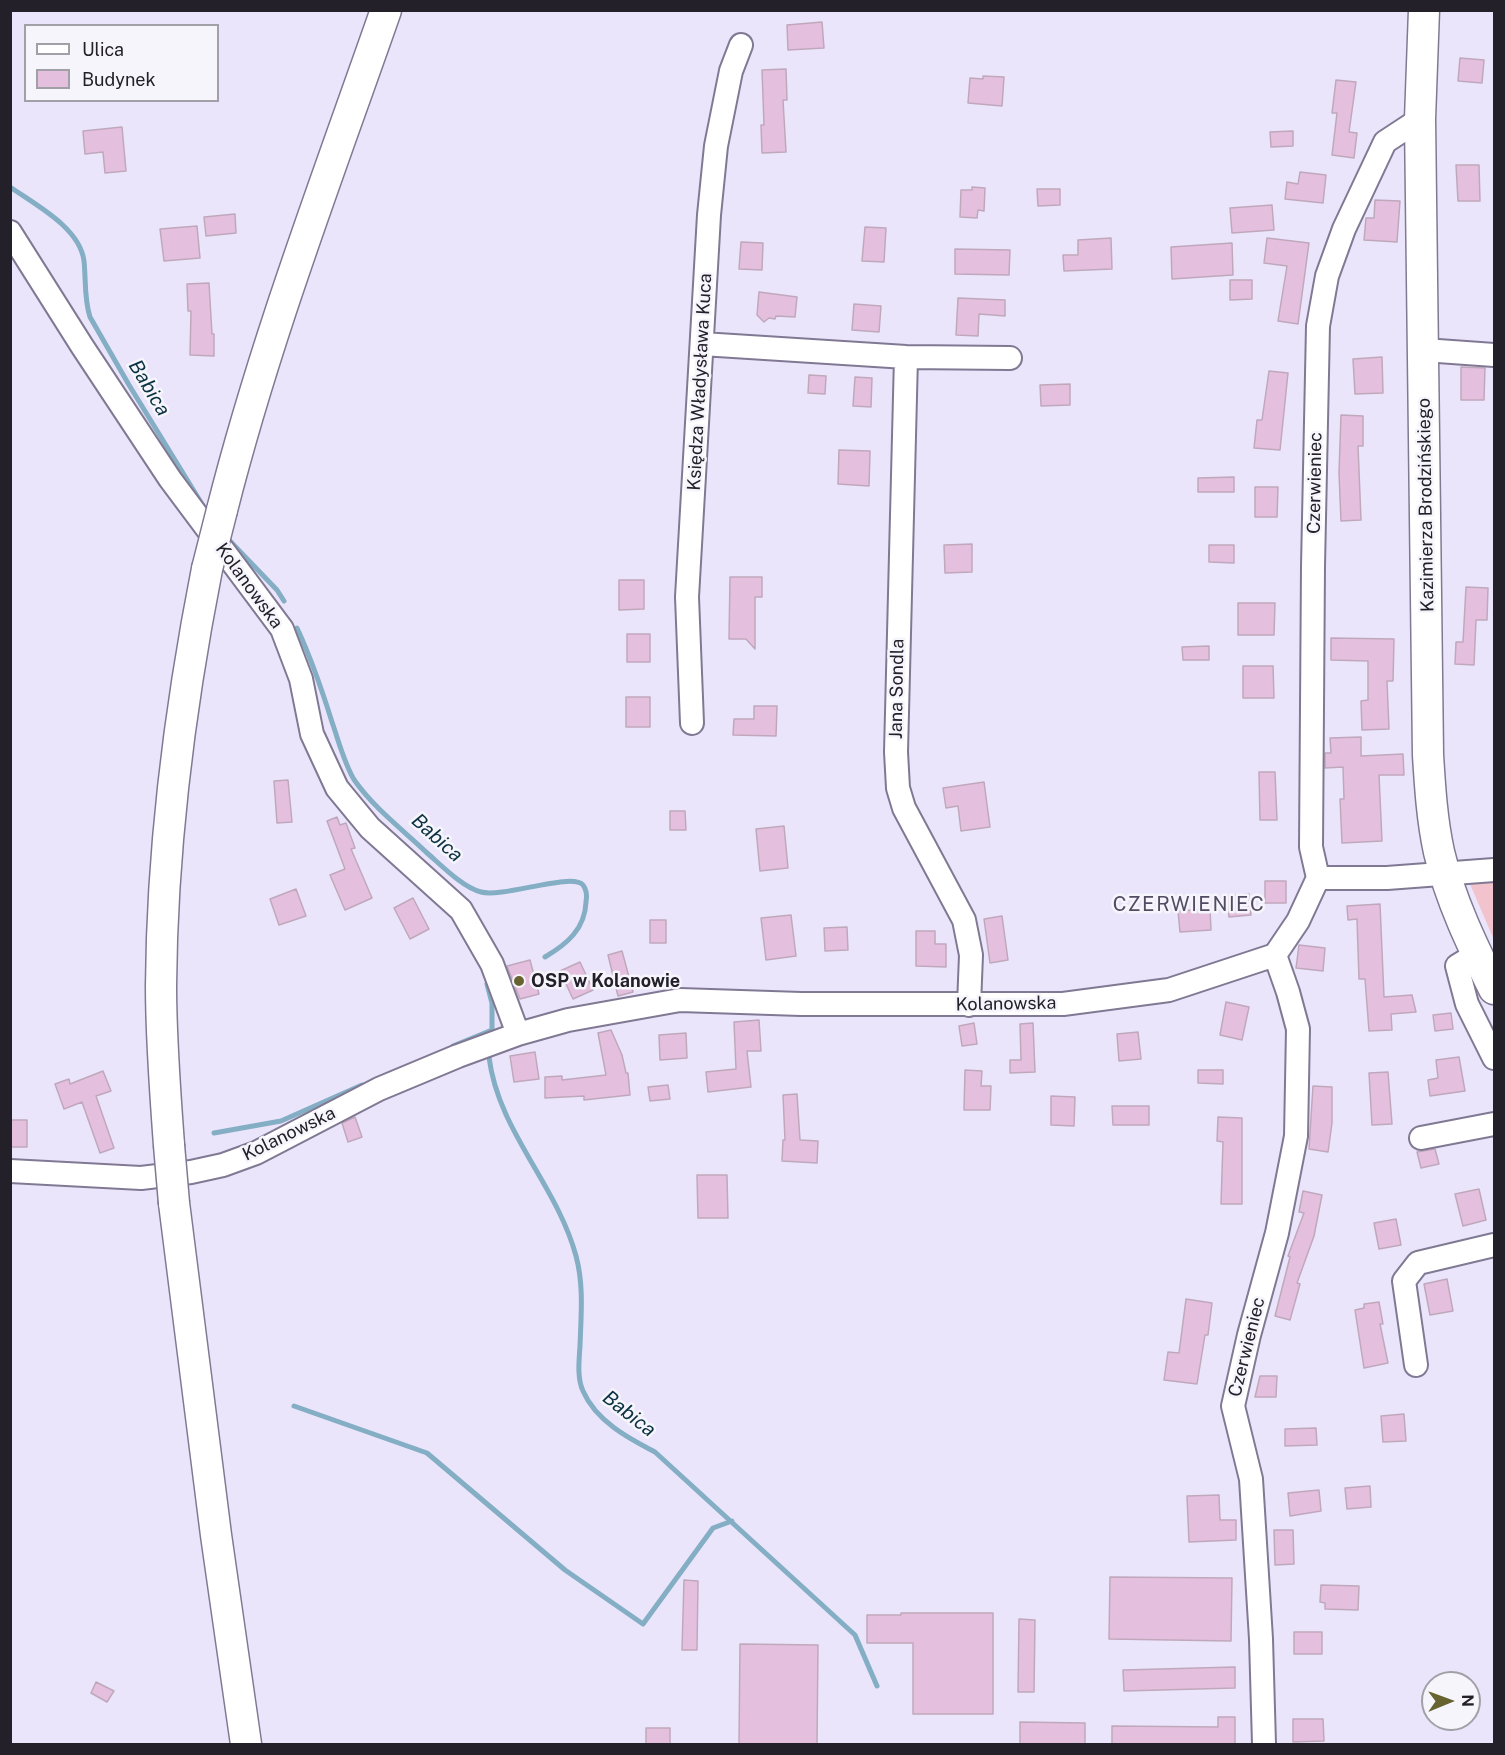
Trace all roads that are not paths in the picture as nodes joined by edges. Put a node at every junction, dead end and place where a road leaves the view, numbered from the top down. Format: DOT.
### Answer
graph roads {
  1 [pos="386,10"];
  2 [pos="1424,10"];
  3 [pos="741,45"];
  4 [pos="1420,119"];
  5 [pos="10,232"];
  6 [pos="702,344"];
  7 [pos="1424,350"];
  8 [pos="1494,355"];
  9 [pos="906,357"];
  10 [pos="1010,358"];
  11 [pos="692,723"];
  12 [pos="1494,870"];
  13 [pos="1446,873"];
  14 [pos="1318,878"];
  15 [pos="1477,954"];
  16 [pos="1275,955"];
  17 [pos="1494,989"];
  18 [pos="969,1005"];
  19 [pos="518,1034"];
  20 [pos="1494,1058"];
  21 [pos="1494,1124"];
  22 [pos="1421,1138"];
  23 [pos="10,1171"];
  24 [pos="1494,1245"];
  25 [pos="1416,1365"];
  26 [pos="246,1744"];
  27 [pos="1264,1744"];
  1 -- 26 [label="main road, bridge"];
  2 -- 4 [label="main road, Kazimierza Brodzińskiego"];
  3 -- 6 [label="street, Księdza Władysława Kuca"];
  4 -- 7 [label="main road, Kazimierza Brodzińskiego"];
  4 -- 14 [label="street, Czerwieniec"];
  5 -- 19 [label="street, Kolanowska"];
  6 -- 9 [label="street"];
  6 -- 11 [label="street, Księdza Władysława Kuca"];
  7 -- 8 [label="street"];
  7 -- 13 [label="main road, Kazimierza Brodzińskiego"];
  9 -- 10 [label="street"];
  9 -- 18 [label="street, Jana Sondla"];
  12 -- 13 [label="street"];
  13 -- 14 [label="street"];
  13 -- 15 [label="main road, Kazimierza Brodzińskiego"];
  14 -- 16 [label="street"];
  15 -- 17 [label="main road, Kazimierza Brodzińskiego"];
  15 -- 20 [label="street"];
  16 -- 18 [label="street, Kolanowska"];
  16 -- 27 [label="street, Czerwieniec"];
  18 -- 19 [label="street, Kolanowska"];
  19 -- 23 [label="street, Kolanowska"];
  21 -- 22 [label="street"];
  24 -- 25 [label="street"];
}
